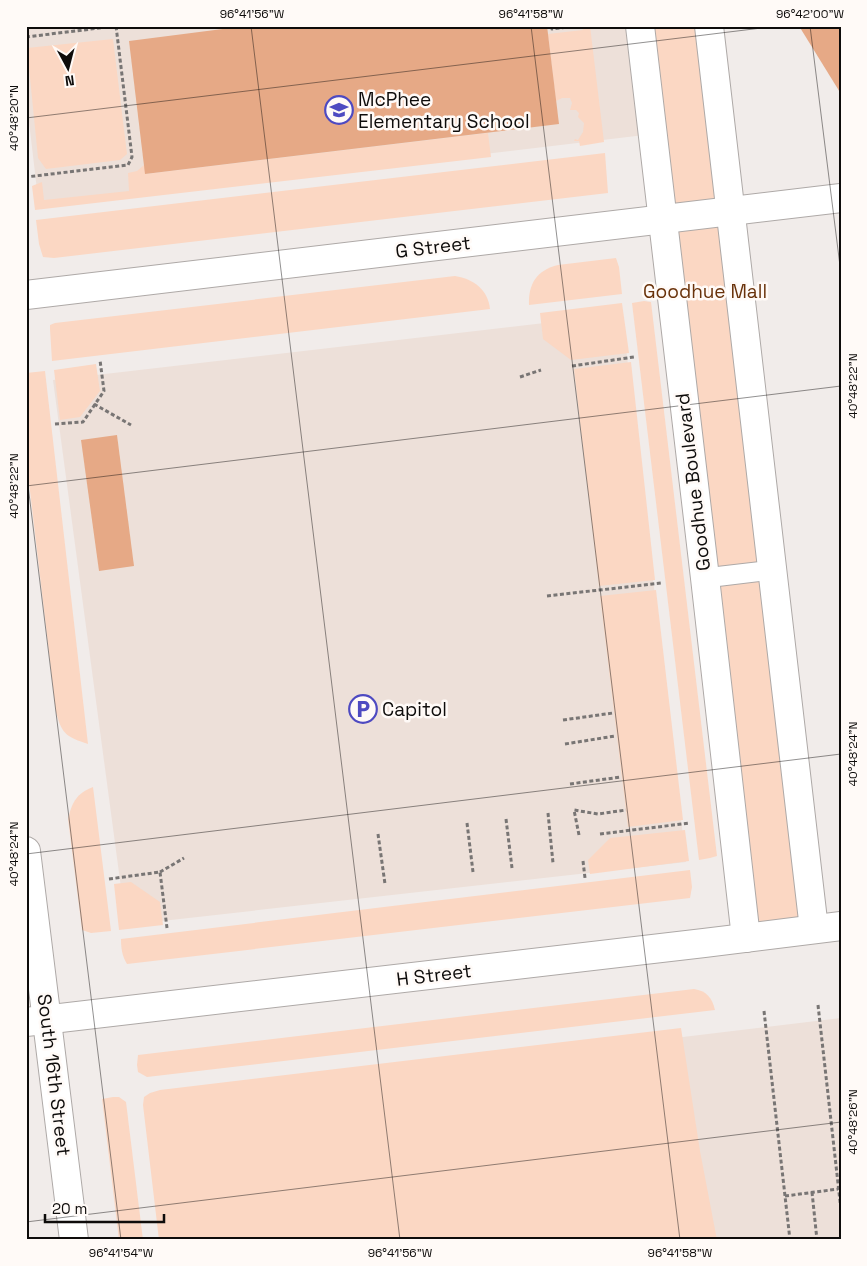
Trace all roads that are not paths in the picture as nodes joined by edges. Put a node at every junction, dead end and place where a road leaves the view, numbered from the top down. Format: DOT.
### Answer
graph roads {
  1 [pos="640,26"];
  2 [pos="708,26"];
  3 [pos="841,198"];
  4 [pos="730,212"];
  5 [pos="662,220"];
  6 [pos="26,295"];
  7 [pos="772,570"];
  8 [pos="705,578"];
  9 [pos="26,851"];
  10 [pos="841,926"];
  11 [pos="814,929"];
  12 [pos="746,938"];
  13 [pos="37,1021"];
  14 [pos="74,1240"];
  1 -- 5 [label="street, Goodhue Boulevard"];
  2 -- 4 [label="street"];
  3 -- 4 [label="street, G Street"];
  4 -- 5 [label="street, G Street"];
  4 -- 7 [label="street"];
  5 -- 6 [label="street, G Street"];
  5 -- 8 [label="street, Goodhue Boulevard"];
  7 -- 8 [label="lane"];
  7 -- 11 [label="street"];
  8 -- 12 [label="street, Goodhue Boulevard"];
  9 -- 13 [label="street, South 16th Street"];
  10 -- 11 [label="street, H Street"];
  11 -- 12 [label="street, H Street"];
  12 -- 13 [label="street, H Street"];
  13 -- 14 [label="street, South 16th Street"];
}
